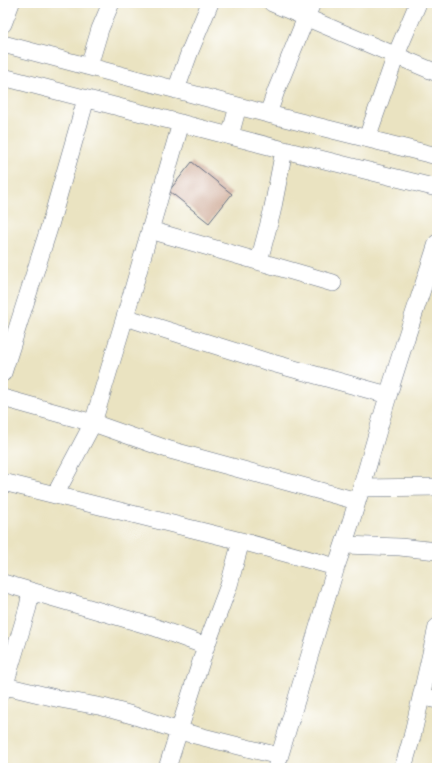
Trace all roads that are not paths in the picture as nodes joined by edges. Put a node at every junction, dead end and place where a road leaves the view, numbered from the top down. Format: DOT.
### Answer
graph roads {
  1 [pos="11,3"];
  2 [pos="111,3"];
  3 [pos="210,3"];
  4 [pos="272,3"];
  5 [pos="418,3"];
  6 [pos="309,10"];
  7 [pos="3,24"];
  8 [pos="3,44"];
  9 [pos="396,56"];
  10 [pos="89,66"];
  11 [pos="437,73"];
  12 [pos="3,77"];
  13 [pos="176,90"];
  14 [pos="86,99"];
  15 [pos="238,106"];
  16 [pos="268,114"];
  17 [pos="181,123"];
  18 [pos="230,136"];
  19 [pos="367,138"];
  20 [pos="284,150"];
  21 [pos="437,156"];
  22 [pos="437,188"];
  23 [pos="150,230"];
  24 [pos="437,243"];
  25 [pos="259,261"];
  26 [pos="333,283"];
  27 [pos="125,317"];
  28 [pos="3,373"];
  29 [pos="388,395"];
  30 [pos="3,398"];
  31 [pos="93,423"];
  32 [pos="3,482"];
  33 [pos="437,487"];
  34 [pos="359,494"];
  35 [pos="55,495"];
  36 [pos="241,541"];
  37 [pos="344,545"];
  38 [pos="437,551"];
  39 [pos="336,567"];
  40 [pos="3,583"];
  41 [pos="31,591"];
  42 [pos="437,627"];
  43 [pos="206,646"];
  44 [pos="4,689"];
  45 [pos="429,698"];
  46 [pos="179,731"];
  47 [pos="277,762"];
  48 [pos="167,768"];
  49 [pos="402,768"];
  1 -- 7 [label="street"];
  2 -- 10 [label="street"];
  3 -- 13 [label="street"];
  4 -- 6 [label="street"];
  5 -- 9 [label="street"];
  6 -- 9 [label="street"];
  6 -- 16 [label="street"];
  8 -- 10 [label="street"];
  9 -- 11 [label="street"];
  9 -- 19 [label="street"];
  10 -- 13 [label="street"];
  12 -- 14 [label="street"];
  13 -- 15 [label="street"];
  14 -- 17 [label="street"];
  14 -- 28 [label="street"];
  15 -- 16 [label="street"];
  15 -- 18 [label="street"];
  16 -- 19 [label="street"];
  17 -- 18 [label="street"];
  17 -- 23 [label="street"];
  18 -- 20 [label="street"];
  19 -- 21 [label="street"];
  20 -- 22 [label="street"];
  20 -- 25 [label="street"];
  23 -- 25 [label="street"];
  23 -- 27 [label="street"];
  24 -- 29 [label="street"];
  25 -- 26 [label="street"];
  27 -- 29 [label="street"];
  27 -- 31 [label="street"];
  29 -- 34 [label="street"];
  30 -- 31 [label="street"];
  31 -- 34 [label="street"];
  31 -- 35 [label="street"];
  32 -- 35 [label="street"];
  33 -- 34 [label="street"];
  34 -- 37 [label="street"];
  35 -- 36 [label="street"];
  36 -- 39 [label="street"];
  36 -- 43 [label="street"];
  37 -- 38 [label="street"];
  37 -- 39 [label="street"];
  39 -- 47 [label="street"];
  40 -- 41 [label="street"];
  41 -- 43 [label="street"];
  41 -- 44 [label="street"];
  42 -- 45 [label="street"];
  43 -- 46 [label="street"];
  44 -- 46 [label="street"];
  45 -- 49 [label="street"];
  46 -- 47 [label="street"];
  46 -- 48 [label="street"];
}
